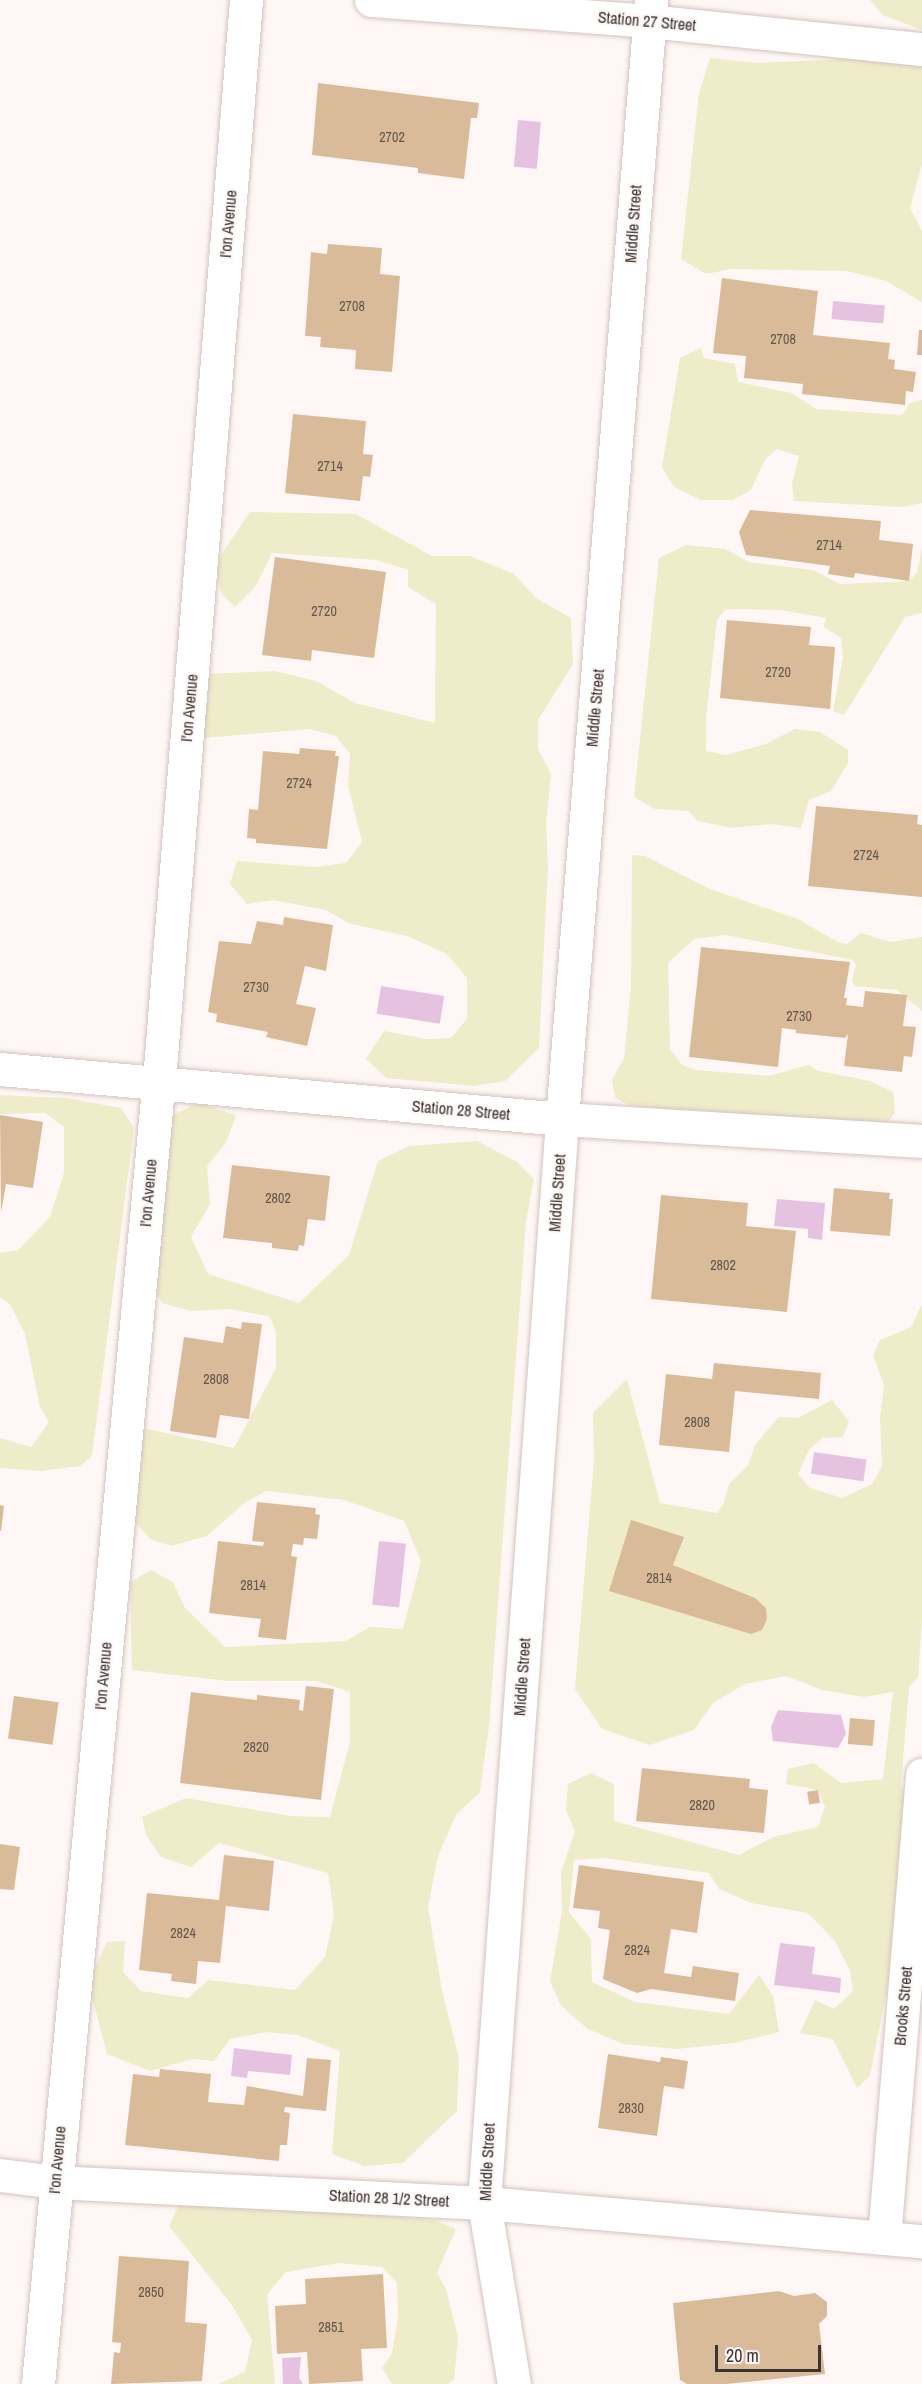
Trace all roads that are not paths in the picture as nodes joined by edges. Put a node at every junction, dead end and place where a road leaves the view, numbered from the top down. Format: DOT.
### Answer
graph roads {
  1 [pos="246,0"];
  2 [pos="371,0"];
  3 [pos="650,10"];
  4 [pos="922,49"];
  5 [pos="0,1069"];
  6 [pos="158,1083"];
  7 [pos="562,1119"];
  8 [pos="922,1142"];
  9 [pos="922,1775"];
  10 [pos="0,2175"];
  11 [pos="55,2182"];
  12 [pos="484,2203"];
  13 [pos="884,2238"];
  14 [pos="922,2241"];
  15 [pos="38,2384"];
  16 [pos="514,2384"];
  1 -- 6 [label="street, I'on Avenue"];
  2 -- 3 [label="street, Station 27 Street"];
  3 -- 4 [label="street, Station 27 Street"];
  3 -- 7 [label="street, Middle Street"];
  5 -- 6 [label="street, Station 28 Street"];
  6 -- 7 [label="street, Station 28 Street"];
  6 -- 11 [label="street, I'on Avenue"];
  7 -- 8 [label="street, Station 28 Street"];
  7 -- 12 [label="street, Middle Street"];
  9 -- 13 [label="street, Brooks Street"];
  10 -- 11 [label="street, Station 28 1/2 Street"];
  11 -- 12 [label="street, Station 28 1/2 Street"];
  11 -- 15 [label="street, I'on Avenue"];
  12 -- 13 [label="street, Station 28 1/2 Street"];
  12 -- 16 [label="street, Middle Street"];
  13 -- 14 [label="street, Station 28 1/2 Street"];
}
